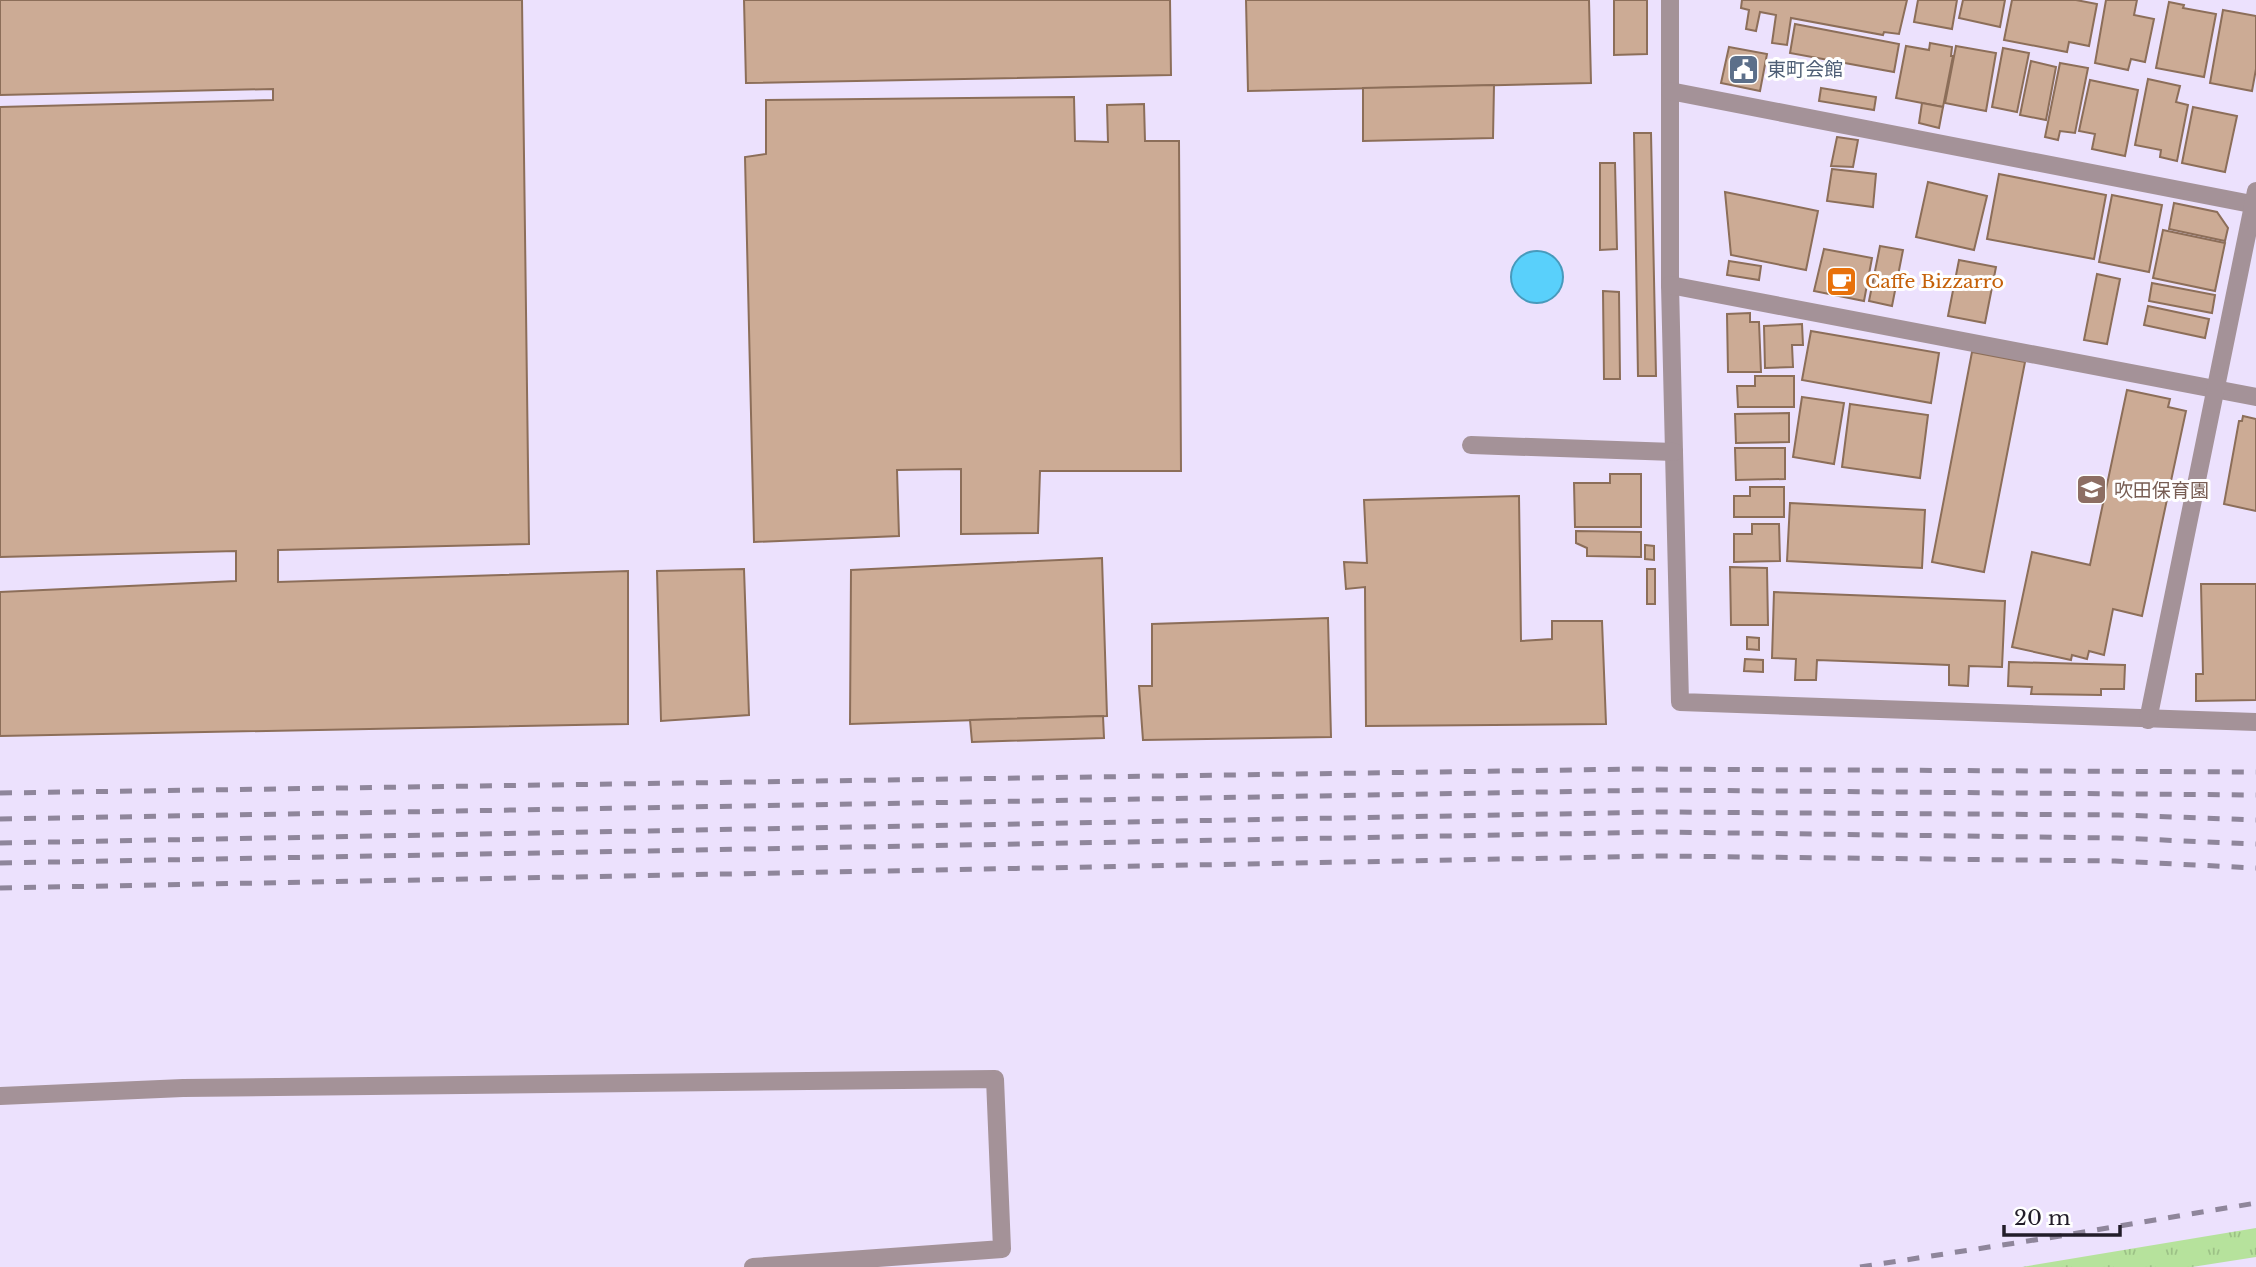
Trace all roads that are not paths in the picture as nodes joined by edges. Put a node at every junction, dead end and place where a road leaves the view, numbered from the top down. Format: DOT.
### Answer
graph roads {
  1 [pos="1670,0"];
  2 [pos="1670,91"];
  3 [pos="2255,200"];
  4 [pos="1670,285"];
  5 [pos="2215,389"];
  6 [pos="2256,397"];
  7 [pos="1471,445"];
  8 [pos="1674,452"];
  9 [pos="2148,720"];
  10 [pos="2256,722"];
  11 [pos="0,1096"];
  12 [pos="753,1267"];
  1 -- 2 [label="street"];
  2 -- 3 [label="street"];
  2 -- 4 [label="street"];
  3 -- 5 [label="street"];
  4 -- 5 [label="street"];
  4 -- 8 [label="street"];
  5 -- 6 [label="street"];
  5 -- 9 [label="street"];
  7 -- 8 [label="street"];
  8 -- 9 [label="street"];
  9 -- 10 [label="street"];
  11 -- 12 [label="street"];
}
